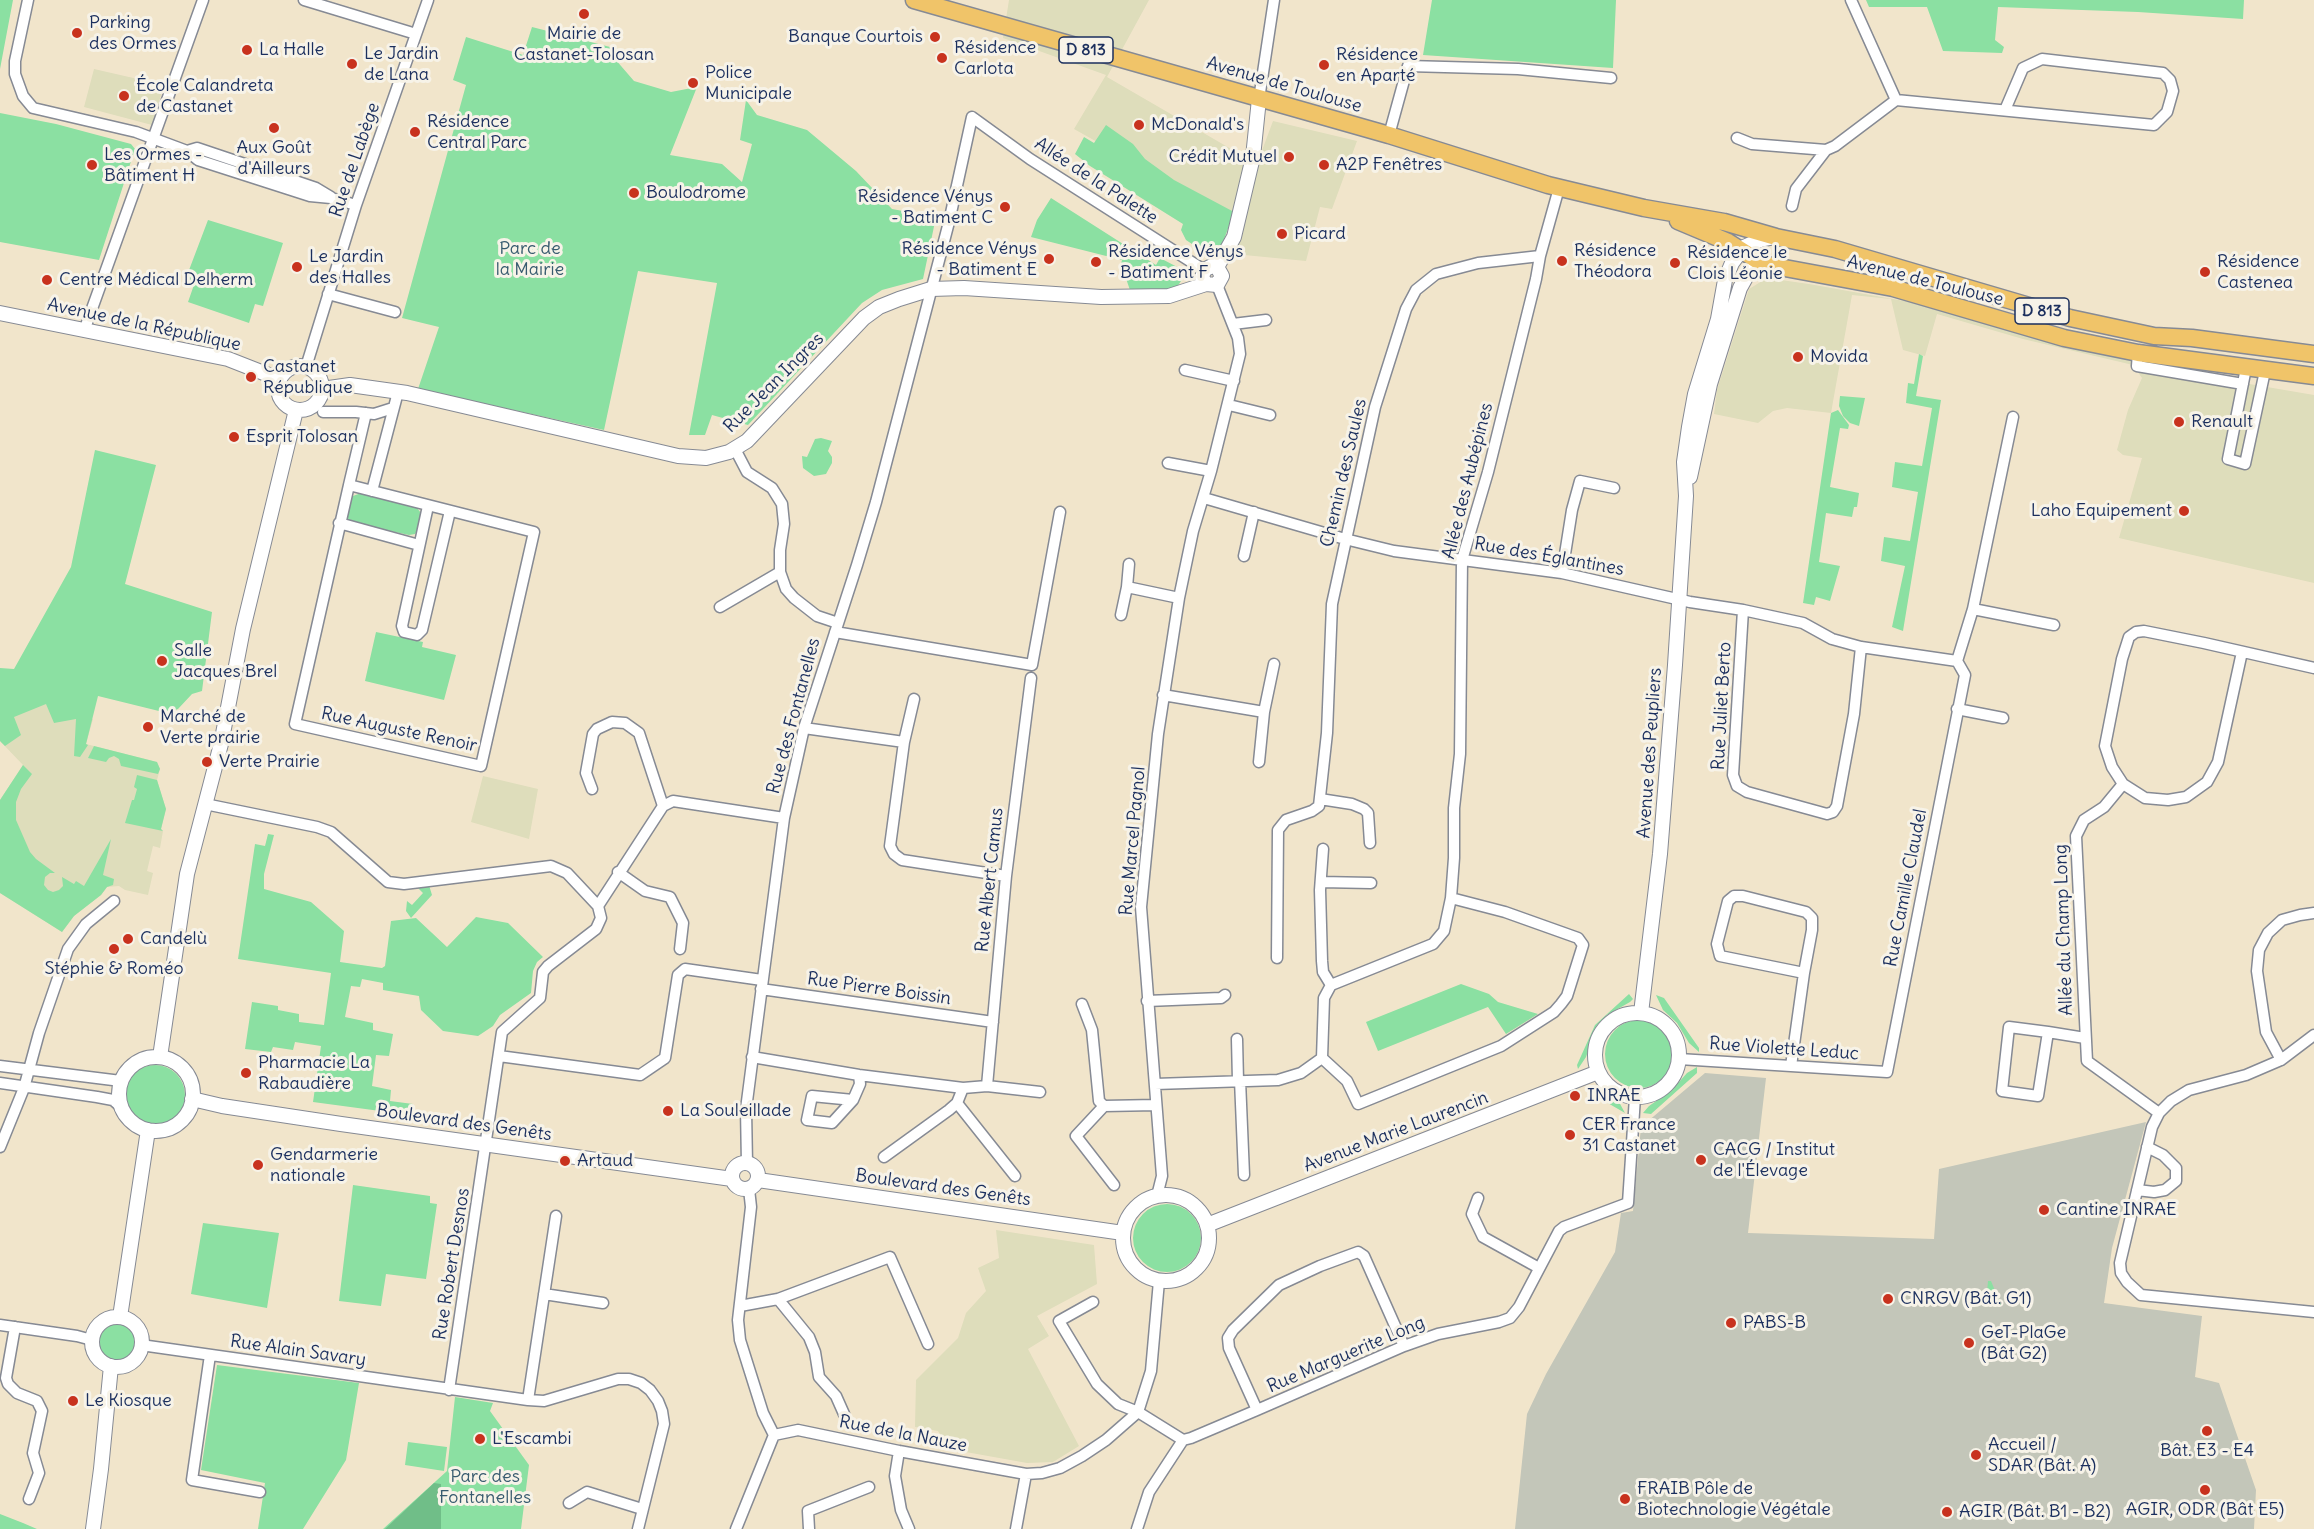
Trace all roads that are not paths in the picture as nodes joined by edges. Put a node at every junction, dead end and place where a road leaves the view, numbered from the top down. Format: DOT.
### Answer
graph roads {
  1 [pos="28,0"];
  2 [pos="203,0"];
  3 [pos="304,0"];
  4 [pos="428,0"];
  5 [pos="914,0"];
  6 [pos="1274,0"];
  7 [pos="1851,0"];
  8 [pos="416,33"];
  9 [pos="1611,78"];
  10 [pos="1265,100"];
  11 [pos="1896,100"];
  12 [pos="2006,110"];
  13 [pos="972,117"];
  14 [pos="1389,135"];
  15 [pos="153,137"];
  16 [pos="1737,138"];
  17 [pos="1826,150"];
  18 [pos="1559,188"];
  19 [pos="356,205"];
  20 [pos="1792,206"];
  21 [pos="1751,253"];
  22 [pos="1540,256"];
  23 [pos="1211,269"];
  24 [pos="1212,285"];
  25 [pos="931,289"];
  26 [pos="328,294"];
  27 [pos="395,312"];
  28 [pos="0,313"];
  29 [pos="1266,320"];
  30 [pos="1233,324"];
  31 [pos="84,331"];
  32 [pos="2246,346"];
  33 [pos="2290,351"];
  34 [pos="2314,354"];
  35 [pos="306,367"];
  36 [pos="2266,367"];
  37 [pos="1185,370"];
  38 [pos="2244,376"];
  39 [pos="2314,376"];
  40 [pos="279,379"];
  41 [pos="1234,381"];
  42 [pos="322,389"];
  43 [pos="398,392"];
  44 [pos="1229,405"];
  45 [pos="393,408"];
  46 [pos="296,410"];
  47 [pos="323,412"];
  48 [pos="366,413"];
  49 [pos="1270,415"];
  50 [pos="2013,417"];
  51 [pos="735,449"];
  52 [pos="1168,463"];
  53 [pos="1211,471"];
  54 [pos="350,486"];
  55 [pos="1614,488"];
  56 [pos="372,491"];
  57 [pos="1686,496"];
  58 [pos="1204,498"];
  59 [pos="428,506"];
  60 [pos="450,511"];
  61 [pos="1059,512"];
  62 [pos="1254,512"];
  63 [pos="339,523"];
  64 [pos="1345,540"];
  65 [pos="419,545"];
  66 [pos="1244,556"];
  67 [pos="1462,560"];
  68 [pos="1129,564"];
  69 [pos="780,572"];
  70 [pos="1562,573"];
  71 [pos="1127,586"];
  72 [pos="1179,598"];
  73 [pos="1679,599"];
  74 [pos="720,607"];
  75 [pos="1973,609"];
  76 [pos="1743,610"];
  77 [pos="1122,615"];
  78 [pos="2054,626"];
  79 [pos="836,627"];
  80 [pos="1862,647"];
  81 [pos="2242,652"];
  82 [pos="1957,661"];
  83 [pos="1274,664"];
  84 [pos="2314,668"];
  85 [pos="1031,678"];
  86 [pos="1163,695"];
  87 [pos="914,699"];
  88 [pos="1957,709"];
  89 [pos="1264,712"];
  90 [pos="2003,718"];
  91 [pos="804,728"];
  92 [pos="904,742"];
  93 [pos="1259,762"];
  94 [pos="2123,784"];
  95 [pos="592,789"];
  96 [pos="1320,799"];
  97 [pos="205,804"];
  98 [pos="663,806"];
  99 [pos="784,818"];
  100 [pos="1370,843"];
  101 [pos="1323,849"];
  102 [pos="618,872"];
  103 [pos="1006,876"];
  104 [pos="1321,882"];
  105 [pos="1371,883"];
  106 [pos="1450,897"];
  107 [pos="114,901"];
  108 [pos="598,906"];
  109 [pos="2314,913"];
  110 [pos="680,949"];
  111 [pos="1277,958"];
  112 [pos="1804,973"];
  113 [pos="761,985"];
  114 [pos="1331,985"];
  115 [pos="1225,995"];
  116 [pos="1147,1000"];
  117 [pos="1082,1004"];
  118 [pos="1641,1013"];
  119 [pos="993,1022"];
  120 [pos="2048,1032"];
  121 [pos="2314,1035"];
  122 [pos="2085,1038"];
  123 [pos="1237,1039"];
  124 [pos="499,1056"];
  125 [pos="160,1057"];
  126 [pos="752,1057"];
  127 [pos="1322,1058"];
  128 [pos="1678,1059"];
  129 [pos="2281,1060"];
  130 [pos="0,1066"];
  131 [pos="1791,1066"];
  132 [pos="28,1071"];
  133 [pos="1598,1072"];
  134 [pos="1887,1072"];
  135 [pos="859,1075"];
  136 [pos="1239,1080"];
  137 [pos="121,1081"];
  138 [pos="0,1083"];
  139 [pos="1155,1084"];
  140 [pos="987,1086"];
  141 [pos="24,1088"];
  142 [pos="963,1088"];
  143 [pos="1040,1092"];
  144 [pos="1635,1097"];
  145 [pos="192,1099"];
  146 [pos="853,1100"];
  147 [pos="957,1103"];
  148 [pos="1156,1105"];
  149 [pos="121,1107"];
  150 [pos="1104,1107"];
  151 [pos="2159,1113"];
  152 [pos="148,1130"];
  153 [pos="487,1143"];
  154 [pos="0,1147"];
  155 [pos="2147,1148"];
  156 [pos="884,1157"];
  157 [pos="747,1164"];
  158 [pos="1244,1175"];
  159 [pos="1015,1176"];
  160 [pos="732,1179"];
  161 [pos="753,1184"];
  162 [pos="1114,1185"];
  163 [pos="2137,1190"];
  164 [pos="1157,1196"];
  165 [pos="1478,1198"];
  166 [pos="556,1216"];
  167 [pos="1207,1225"];
  168 [pos="1123,1233"];
  169 [pos="1539,1268"];
  170 [pos="1159,1281"];
  171 [pos="544,1294"];
  172 [pos="778,1299"];
  173 [pos="1092,1302"];
  174 [pos="603,1303"];
  175 [pos="740,1306"];
  176 [pos="2314,1312"];
  177 [pos="120,1317"];
  178 [pos="0,1324"];
  179 [pos="15,1327"];
  180 [pos="92,1340"];
  181 [pos="928,1344"];
  182 [pos="141,1345"];
  183 [pos="1404,1346"];
  184 [pos="210,1355"];
  185 [pos="111,1366"];
  186 [pos="449,1390"];
  187 [pos="528,1400"];
  188 [pos="1257,1410"];
  189 [pos="1138,1412"];
  190 [pos="844,1414"];
  191 [pos="774,1435"];
  192 [pos="1183,1440"];
  193 [pos="900,1451"];
  194 [pos="1026,1473"];
  195 [pos="869,1487"];
  196 [pos="260,1492"];
  197 [pos="29,1499"];
  198 [pos="569,1503"];
  199 [pos="642,1509"];
  200 [pos="93,1529"];
  201 [pos="638,1529"];
  202 [pos="736,1529"];
  203 [pos="809,1529"];
  204 [pos="909,1529"];
  205 [pos="1016,1529"];
  206 [pos="1137,1529"];
  1 -- 15 [label="street"];
  2 -- 15 [label="street"];
  3 -- 8 [label="street"];
  4 -- 8 [label="street, Rue de Labège"];
  5 -- 10 [label="main road, Avenue de Toulouse / D 813"];
  6 -- 10 [label="street"];
  7 -- 11 [label="street"];
  8 -- 19 [label="street, Rue de Labège"];
  9 -- 14 [label="street"];
  10 -- 14 [label="main road, Avenue de Toulouse / D 813"];
  10 -- 23 [label="street"];
  11 -- 12 [label="street"];
  11 -- 17 [label="street"];
  12 -- 12 [label="street"];
  13 -- 23 [label="street, Allée de la Palette"];
  13 -- 25 [label="street, Rue des Fontanelles"];
  14 -- 18 [label="main road, Avenue de Toulouse / D 813"];
  15 -- 19 [label="street"];
  15 -- 31 [label="street"];
  16 -- 17 [label="street"];
  17 -- 20 [label="street"];
  18 -- 21 [label="main road, Avenue de Toulouse / D 813"];
  18 -- 22 [label="street, Allée des Aubépines"];
  19 -- 26 [label="street, Rue de Labège"];
  21 -- 32 [label="main road, Avenue de Toulouse / D 813"];
  21 -- 38 [label="main road, Avenue de Toulouse / D 813"];
  21 -- 57 [label="street, Avenue des Peupliers"];
  21 -- 57 [label="street, Avenue des Peupliers"];
  22 -- 64 [label="street, Chemin des Saules"];
  22 -- 67 [label="street, Allée des Aubépines"];
  23 -- 24 [label="street"];
  24 -- 25 [label="street, Rue Jean Ingres"];
  24 -- 30 [label="street, Rue Marcel Pagnol"];
  25 -- 51 [label="street, Rue Jean Ingres"];
  25 -- 79 [label="street, Rue des Fontanelles"];
  26 -- 27 [label="street"];
  26 -- 35 [label="street, Rue de Labège"];
  28 -- 31 [label="street, Avenue de la République"];
  29 -- 30 [label="street"];
  30 -- 41 [label="street, Rue Marcel Pagnol"];
  31 -- 40 [label="street, Avenue de la République"];
  32 -- 33 [label="main road, Avenue de Toulouse / D 813"];
  32 -- 36 [label="main road"];
  33 -- 34 [label="main road, Avenue de Toulouse / D 813"];
  33 -- 36 [label="main road"];
  35 -- 40 [label="street"];
  35 -- 42 [label="street"];
  36 -- 38 [label="main road, Avenue de Toulouse / D 813"];
  36 -- 38 [label="street"];
  36 -- 39 [label="main road, Avenue de Toulouse / D 813"];
  37 -- 41 [label="street"];
  40 -- 46 [label="street"];
  41 -- 44 [label="street, Rue Marcel Pagnol"];
  42 -- 43 [label="street, Rue Jean Ingres"];
  42 -- 46 [label="street"];
  43 -- 45 [label="street"];
  43 -- 51 [label="street, Rue Jean Ingres"];
  44 -- 49 [label="street"];
  44 -- 53 [label="street, Rue Marcel Pagnol"];
  45 -- 48 [label="street"];
  45 -- 56 [label="street"];
  46 -- 97 [label="street"];
  47 -- 48 [label="street"];
  48 -- 54 [label="street, Rue Auguste Renoir"];
  50 -- 75 [label="street, Rue Camille Claudel"];
  51 -- 69 [label="street"];
  52 -- 53 [label="street"];
  53 -- 58 [label="street, Rue Marcel Pagnol"];
  54 -- 56 [label="street, Rue Auguste Renoir"];
  54 -- 63 [label="street, Rue Auguste Renoir"];
  55 -- 70 [label="street"];
  56 -- 59 [label="street, Rue Auguste Renoir"];
  57 -- 73 [label="street, Avenue des Peupliers"];
  58 -- 62 [label="street, Rue des Églantines"];
  58 -- 72 [label="street, Rue Marcel Pagnol"];
  59 -- 60 [label="street, Rue Auguste Renoir"];
  59 -- 65 [label="street"];
  60 -- 63 [label="street, Rue Auguste Renoir"];
  60 -- 65 [label="street"];
  61 -- 79 [label="street"];
  62 -- 64 [label="street, Rue des Églantines"];
  62 -- 66 [label="street"];
  63 -- 65 [label="street"];
  64 -- 67 [label="street, Rue des Églantines"];
  64 -- 96 [label="street, Chemin des Saules"];
  67 -- 70 [label="street, Rue des Églantines"];
  67 -- 106 [label="street, Allée des Aubépines"];
  68 -- 71 [label="street"];
  69 -- 74 [label="street"];
  69 -- 79 [label="street"];
  70 -- 73 [label="street, Rue des Églantines"];
  71 -- 72 [label="street"];
  71 -- 77 [label="street"];
  72 -- 86 [label="street, Rue Marcel Pagnol"];
  73 -- 76 [label="street, Rue des Églantines"];
  73 -- 118 [label="street, Avenue des Peupliers"];
  75 -- 78 [label="street"];
  75 -- 82 [label="street, Rue Camille Claudel"];
  76 -- 80 [label="street, Rue des Églantines"];
  76 -- 80 [label="street, Rue Juliet Berto"];
  79 -- 91 [label="street, Rue des Fontanelles"];
  80 -- 82 [label="street, Rue des Églantines"];
  81 -- 84 [label="street"];
  81 -- 94 [label="street"];
  81 -- 94 [label="street"];
  82 -- 88 [label="street, Rue Camille Claudel"];
  83 -- 89 [label="street"];
  85 -- 103 [label="street, Rue Albert Camus"];
  86 -- 89 [label="street"];
  86 -- 116 [label="street, Rue Marcel Pagnol"];
  87 -- 92 [label="street"];
  88 -- 90 [label="street"];
  88 -- 134 [label="street, Rue Camille Claudel"];
  89 -- 93 [label="street"];
  91 -- 92 [label="street"];
  91 -- 99 [label="street, Rue des Fontanelles"];
  92 -- 103 [label="street"];
  94 -- 122 [label="street, Allée du Champ Long"];
  95 -- 98 [label="street"];
  96 -- 100 [label="street"];
  96 -- 111 [label="street"];
  97 -- 108 [label="street"];
  97 -- 125 [label="street"];
  98 -- 99 [label="street"];
  98 -- 102 [label="street, Rue Robert Desnos"];
  99 -- 113 [label="street, Rue des Fontanelles"];
  101 -- 104 [label="street"];
  102 -- 108 [label="street, Rue Robert Desnos"];
  102 -- 110 [label="street"];
  103 -- 119 [label="street, Rue Albert Camus"];
  104 -- 105 [label="street"];
  104 -- 114 [label="street"];
  106 -- 114 [label="street, Allée des Aubépines"];
  106 -- 127 [label="street"];
  107 -- 132 [label="street"];
  108 -- 124 [label="street, Rue Robert Desnos"];
  109 -- 129 [label="street"];
  112 -- 112 [label="street"];
  112 -- 131 [label="street"];
  113 -- 119 [label="street, Rue Pierre Boissin"];
  113 -- 124 [label="street, Rue Pierre Boissin"];
  113 -- 126 [label="street, Rue des Fontanelles"];
  114 -- 127 [label="street"];
  115 -- 116 [label="street"];
  116 -- 139 [label="street, Rue Marcel Pagnol"];
  117 -- 150 [label="street"];
  118 -- 128 [label="street"];
  118 -- 133 [label="street"];
  119 -- 140 [label="street, Rue Albert Camus"];
  120 -- 120 [label="street"];
  120 -- 122 [label="street"];
  121 -- 129 [label="street"];
  122 -- 151 [label="street, Allée du Champ Long"];
  123 -- 136 [label="street"];
  124 -- 153 [label="street, Rue Robert Desnos"];
  125 -- 137 [label="street"];
  125 -- 145 [label="street"];
  126 -- 135 [label="street"];
  126 -- 157 [label="street, Rue des Fontanelles"];
  127 -- 136 [label="street"];
  128 -- 131 [label="street, Rue Violette Leduc"];
  128 -- 144 [label="street"];
  129 -- 151 [label="street"];
  130 -- 132 [label="street"];
  131 -- 134 [label="street, Rue Violette Leduc"];
  132 -- 137 [label="street"];
  132 -- 141 [label="street"];
  133 -- 144 [label="street"];
  133 -- 167 [label="street, Avenue Marie Laurencin"];
  135 -- 142 [label="street"];
  135 -- 146 [label="street"];
  136 -- 139 [label="street"];
  136 -- 158 [label="street"];
  137 -- 149 [label="street"];
  138 -- 141 [label="street"];
  139 -- 148 [label="street, Rue Marcel Pagnol"];
  140 -- 142 [label="street"];
  140 -- 143 [label="street"];
  141 -- 149 [label="street"];
  141 -- 154 [label="street"];
  142 -- 147 [label="street"];
  144 -- 169 [label="street, Rue Marguerite Long"];
  145 -- 152 [label="street"];
  145 -- 153 [label="street, Boulevard des Genêts"];
  147 -- 156 [label="street"];
  147 -- 159 [label="street"];
  148 -- 150 [label="street"];
  148 -- 164 [label="street, Rue Marcel Pagnol"];
  149 -- 152 [label="street"];
  150 -- 162 [label="street"];
  151 -- 155 [label="street"];
  152 -- 177 [label="street"];
  153 -- 160 [label="street, Boulevard des Genêts"];
  153 -- 186 [label="street, Rue Robert Desnos"];
  155 -- 163 [label="street"];
  155 -- 163 [label="street"];
  157 -- 160 [label="street"];
  157 -- 161 [label="street"];
  160 -- 161 [label="street"];
  161 -- 168 [label="street, Boulevard des Genêts"];
  161 -- 175 [label="street"];
  163 -- 176 [label="street"];
  164 -- 167 [label="street"];
  164 -- 168 [label="street"];
  165 -- 169 [label="street"];
  166 -- 171 [label="street"];
  167 -- 170 [label="street"];
  168 -- 170 [label="street"];
  169 -- 183 [label="street, Rue Marguerite Long"];
  170 -- 189 [label="street"];
  171 -- 174 [label="street"];
  171 -- 187 [label="street"];
  172 -- 175 [label="street"];
  172 -- 181 [label="street"];
  172 -- 190 [label="street"];
  173 -- 189 [label="street"];
  175 -- 191 [label="street"];
  177 -- 180 [label="street"];
  177 -- 182 [label="street"];
  178 -- 179 [label="street"];
  179 -- 180 [label="street"];
  179 -- 197 [label="street"];
  180 -- 185 [label="street"];
  182 -- 184 [label="street, Rue Alain Savary"];
  182 -- 185 [label="street"];
  183 -- 188 [label="street, Rue Marguerite Long"];
  183 -- 188 [label="street"];
  184 -- 186 [label="street, Rue Alain Savary"];
  184 -- 196 [label="street"];
  185 -- 200 [label="street"];
  186 -- 187 [label="street, Rue Alain Savary"];
  187 -- 199 [label="street, Rue Alain Savary"];
  188 -- 192 [label="street, Rue Marguerite Long"];
  189 -- 192 [label="street"];
  189 -- 194 [label="street, Rue de la Nauze"];
  191 -- 193 [label="street, Rue de la Nauze"];
  191 -- 202 [label="street"];
  192 -- 206 [label="street"];
  193 -- 194 [label="street, Rue de la Nauze"];
  193 -- 204 [label="street"];
  194 -- 205 [label="street"];
  195 -- 203 [label="street"];
  198 -- 199 [label="street"];
  199 -- 201 [label="street, Rue Alain Savary"];
}
